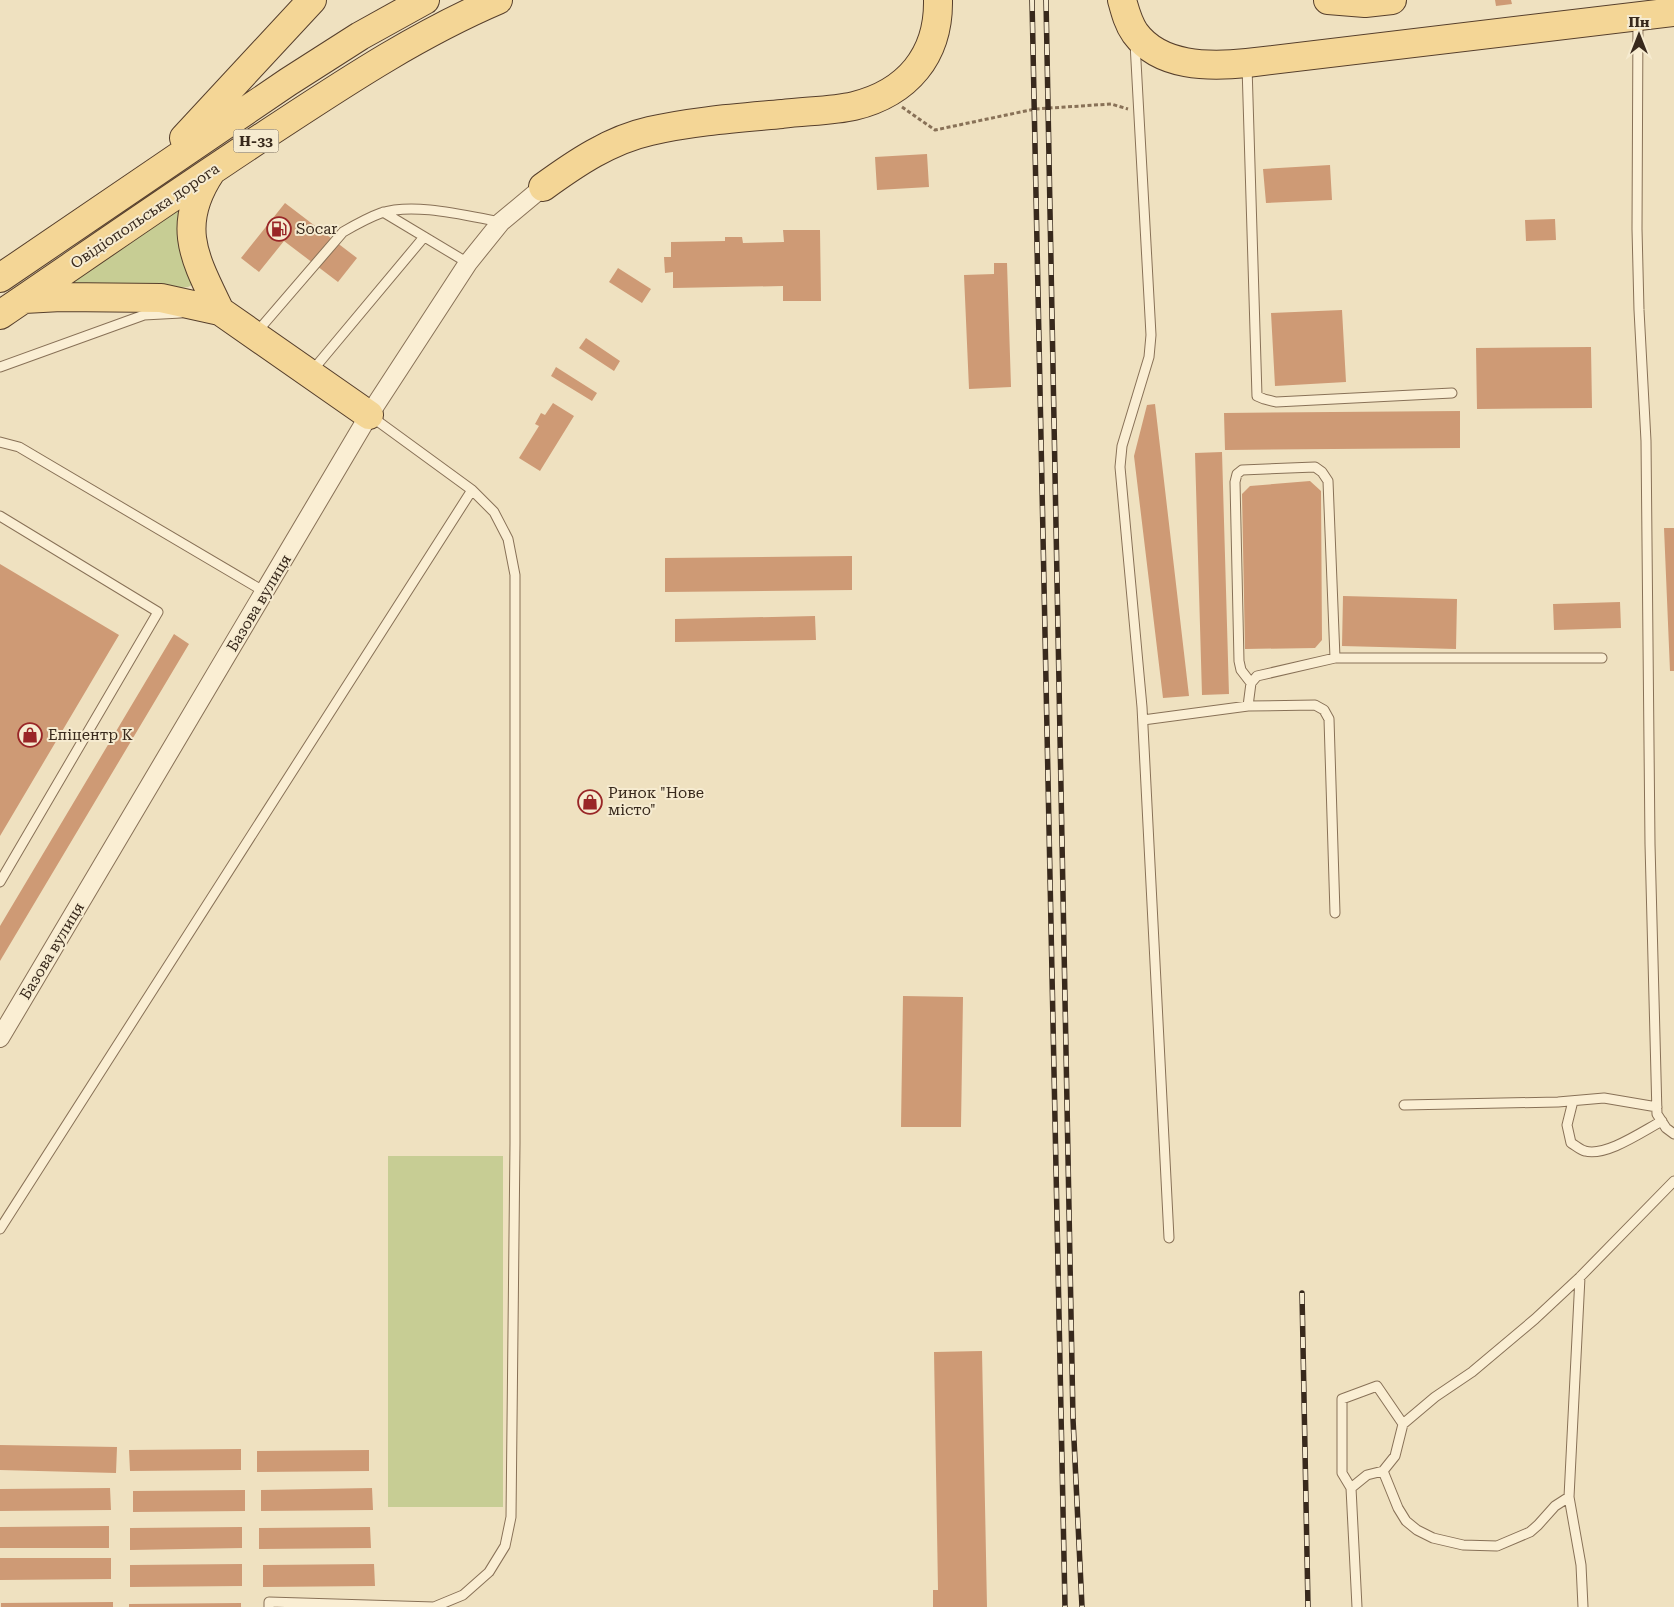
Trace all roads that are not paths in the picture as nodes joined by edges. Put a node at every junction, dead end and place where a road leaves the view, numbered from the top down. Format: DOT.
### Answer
graph roads {
  1 [pos="312,0"];
  2 [pos="425,0"];
  3 [pos="498,0"];
  4 [pos="938,0"];
  5 [pos="1122,0"];
  6 [pos="1328,0"];
  7 [pos="1392,0"];
  8 [pos="1674,12"];
  9 [pos="1638,16"];
  10 [pos="1135,32"];
  11 [pos="1247,63"];
  12 [pos="214,169"];
  13 [pos="154,172"];
  14 [pos="544,187"];
  15 [pos="383,212"];
  16 [pos="501,222"];
  17 [pos="424,237"];
  18 [pos="468,263"];
  19 [pos="0,278"];
  20 [pos="24,299"];
  21 [pos="220,311"];
  22 [pos="0,315"];
  23 [pos="254,335"];
  24 [pos="0,367"];
  25 [pos="310,374"];
  26 [pos="1452,393"];
  27 [pos="369,415"];
  28 [pos="0,442"];
  29 [pos="472,490"];
  30 [pos="0,516"];
  31 [pos="266,592"];
  32 [pos="1335,658"];
  33 [pos="1602,658"];
  34 [pos="1251,682"];
  35 [pos="1248,706"];
  36 [pos="1143,720"];
  37 [pos="0,882"];
  38 [pos="1334,913"];
  39 [pos="0,1038"];
  40 [pos="1573,1101"];
  41 [pos="1404,1105"];
  42 [pos="1657,1106"];
  43 [pos="1662,1121"];
  44 [pos="1674,1134"];
  45 [pos="1674,1181"];
  46 [pos="0,1230"];
  47 [pos="1169,1238"];
  48 [pos="1580,1277"];
  49 [pos="1403,1424"];
  50 [pos="1383,1471"];
  51 [pos="1351,1488"];
  52 [pos="1569,1497"];
  53 [pos="269,1607"];
  54 [pos="1357,1607"];
  55 [pos="1583,1607"];
  1 -- 13 [label="main road"];
  2 -- 13 [label="main road, Овідіопольська дорога / Н-33"];
  3 -- 12 [label="main road, Овідіопольська дорога / Н-33"];
  4 -- 14 [label="main road"];
  5 -- 10 [label="main road"];
  6 -- 7 [label="main road"];
  8 -- 9 [label="main road"];
  9 -- 11 [label="main road"];
  9 -- 42 [label="lane"];
  10 -- 11 [label="main road"];
  10 -- 36 [label="lane"];
  11 -- 26 [label="lane"];
  12 -- 20 [label="main road, Овідіопольська дорога / Н-33"];
  12 -- 21 [label="main road"];
  13 -- 19 [label="main road, Овідіопольська дорога / Н-33"];
  14 -- 16 [label="street, Базова вулиця"];
  15 -- 16 [label="lane"];
  15 -- 17 [label="lane"];
  15 -- 23 [label="lane"];
  16 -- 18 [label="street, Базова вулиця"];
  17 -- 18 [label="lane"];
  17 -- 25 [label="lane"];
  18 -- 27 [label="street, Базова вулиця"];
  20 -- 21 [label="main road"];
  20 -- 22 [label="main road, Овідіопольська дорога / Н-33"];
  21 -- 23 [label="main road"];
  21 -- 24 [label="lane"];
  23 -- 25 [label="main road"];
  25 -- 27 [label="main road"];
  27 -- 29 [label="lane"];
  27 -- 31 [label="street, Базова вулиця"];
  28 -- 31 [label="lane"];
  29 -- 46 [label="lane"];
  29 -- 53 [label="lane"];
  30 -- 37 [label="lane"];
  31 -- 39 [label="street, Базова вулиця"];
  32 -- 33 [label="lane"];
  32 -- 34 [label="lane"];
  32 -- 34 [label="lane"];
  34 -- 35 [label="lane"];
  35 -- 36 [label="lane"];
  35 -- 38 [label="lane"];
  36 -- 47 [label="lane"];
  40 -- 41 [label="lane"];
  40 -- 42 [label="lane"];
  40 -- 43 [label="lane"];
  42 -- 43 [label="lane"];
  43 -- 44 [label="lane"];
  45 -- 48 [label="lane"];
  48 -- 49 [label="lane"];
  48 -- 52 [label="lane"];
  49 -- 50 [label="lane"];
  49 -- 51 [label="lane"];
  50 -- 51 [label="lane"];
  50 -- 52 [label="lane"];
  51 -- 54 [label="lane"];
  52 -- 55 [label="lane"];
}
